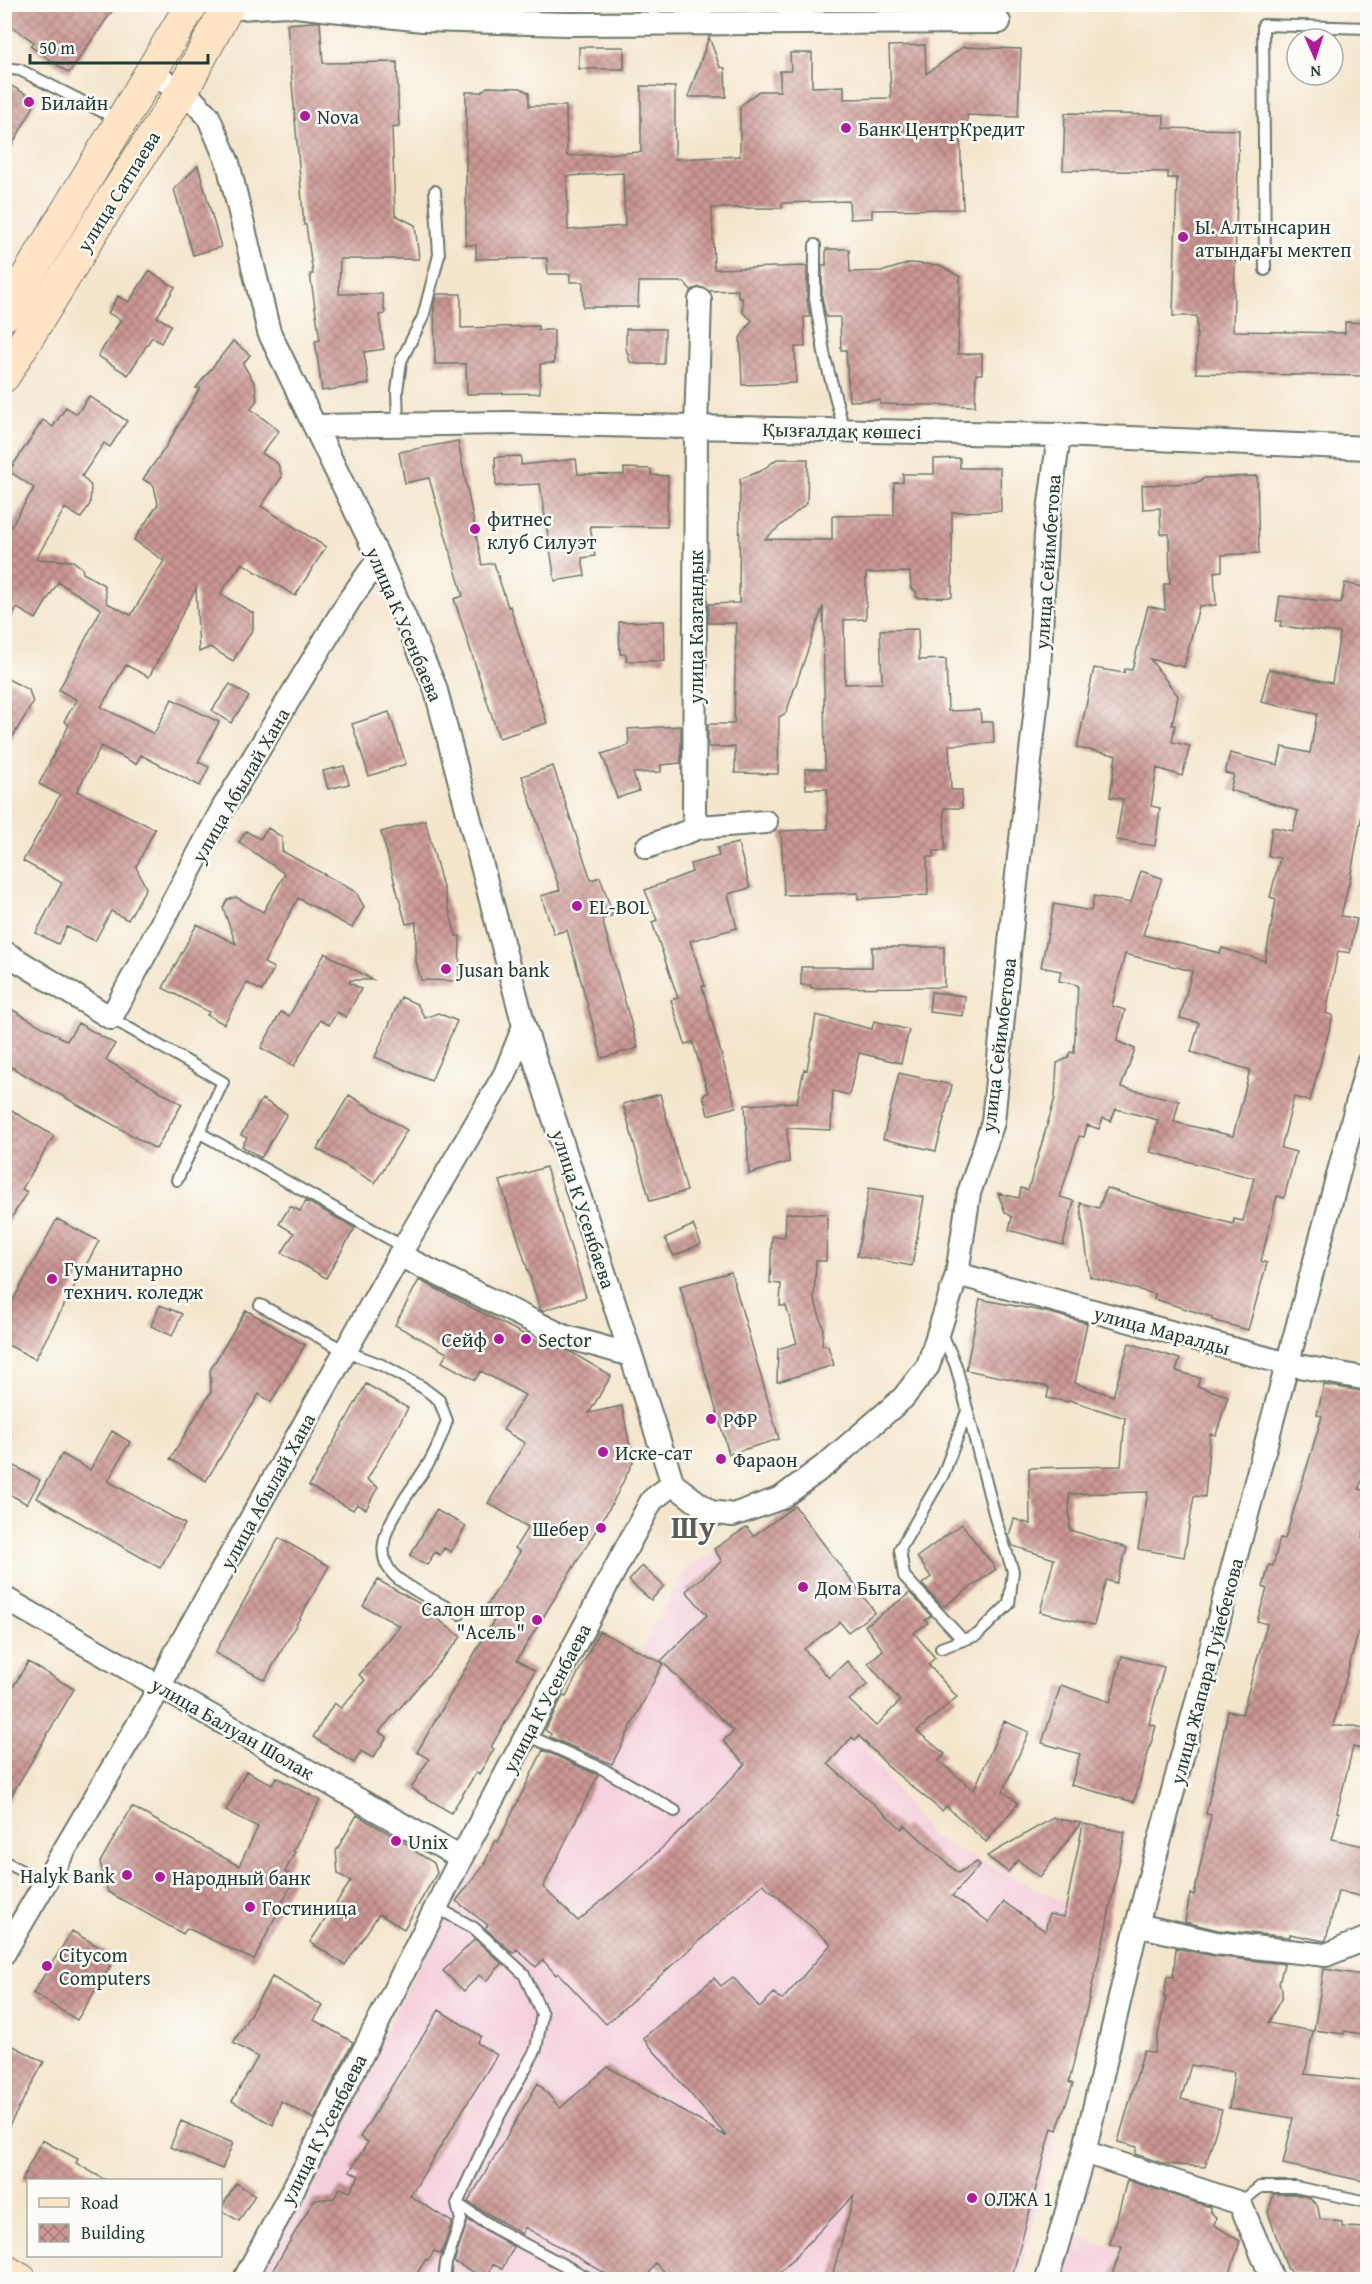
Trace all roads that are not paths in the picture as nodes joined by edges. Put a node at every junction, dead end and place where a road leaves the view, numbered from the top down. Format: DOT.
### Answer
graph roads {
  1 [pos="192,4"];
  2 [pos="227,7"];
  3 [pos="844,13"];
  4 [pos="999,22"];
  5 [pos="1368,28"];
  6 [pos="4,68"];
  7 [pos="150,75"];
  8 [pos="183,90"];
  9 [pos="122,122"];
  10 [pos="435,191"];
  11 [pos="815,245"];
  12 [pos="1265,270"];
  13 [pos="700,300"];
  14 [pos="4,315"];
  15 [pos="4,376"];
  16 [pos="398,424"];
  17 [pos="316,426"];
  18 [pos="696,427"];
  19 [pos="844,430"];
  20 [pos="1059,435"];
  21 [pos="1368,447"];
  22 [pos="379,559"];
  23 [pos="766,822"];
  24 [pos="700,827"];
  25 [pos="647,847"];
  26 [pos="4,952"];
  27 [pos="111,1018"];
  28 [pos="524,1026"];
  29 [pos="1368,1063"];
  30 [pos="200,1132"];
  31 [pos="177,1180"];
  32 [pos="402,1251"];
  33 [pos="957,1274"];
  34 [pos="260,1305"];
  35 [pos="940,1328"];
  36 [pos="345,1351"];
  37 [pos="631,1354"];
  38 [pos="1288,1364"];
  39 [pos="1368,1379"];
  40 [pos="967,1410"];
  41 [pos="673,1484"];
  42 [pos="4,1598"];
  43 [pos="460,1614"];
  44 [pos="963,1639"];
  45 [pos="941,1648"];
  46 [pos="160,1687"];
  47 [pos="527,1735"];
  48 [pos="675,1811"];
  49 [pos="461,1858"];
  50 [pos="4,1861"];
  51 [pos="45,1884"];
  52 [pos="436,1907"];
  53 [pos="1137,1925"];
  54 [pos="1368,1938"];
  55 [pos="4,1953"];
  56 [pos="1084,2152"];
  57 [pos="1368,2202"];
  58 [pos="1240,2203"];
  59 [pos="457,2204"];
  60 [pos="4,2270"];
  61 [pos="21,2280"];
  62 [pos="244,2280"];
  63 [pos="444,2280"];
  64 [pos="592,2280"];
  65 [pos="1047,2280"];
  66 [pos="1273,2280"];
  1 -- 7 [label="street, улица Сатпаева"];
  2 -- 3 [label="street"];
  2 -- 8 [label="street, улица Сатпаева"];
  3 -- 4 [label="street"];
  5 -- 12 [label="lane"];
  6 -- 9 [label="lane"];
  7 -- 8 [label="street"];
  7 -- 9 [label="street, улица Сатпаева"];
  8 -- 15 [label="street, улица Сатпаева"];
  8 -- 17 [label="street, улица К Усенбаева"];
  9 -- 14 [label="street, улица Сатпаева"];
  10 -- 16 [label="lane"];
  11 -- 19 [label="lane"];
  13 -- 18 [label="street, улица Казгандык"];
  16 -- 17 [label="street, Қызғалдақ көшесі"];
  16 -- 18 [label="street, Қызғалдақ көшесі"];
  17 -- 22 [label="street, улица К Усенбаева"];
  18 -- 19 [label="street, Қызғалдақ көшесі"];
  18 -- 24 [label="street, улица Казгандык"];
  19 -- 20 [label="street, Қызғалдақ көшесі"];
  20 -- 21 [label="street, Қызғалдақ көшесі"];
  20 -- 33 [label="street, улица Сейимбетова"];
  22 -- 27 [label="street, улица Абылай Хана"];
  22 -- 28 [label="street, улица К Усенбаева"];
  23 -- 24 [label="street"];
  24 -- 25 [label="street"];
  26 -- 27 [label="street"];
  27 -- 30 [label="lane"];
  28 -- 32 [label="street, улица Абылай Хана"];
  28 -- 37 [label="street, улица К Усенбаева"];
  29 -- 38 [label="street, улица Жапара Туйебекова"];
  30 -- 31 [label="lane"];
  30 -- 32 [label="lane"];
  32 -- 36 [label="street, улица Абылай Хана"];
  32 -- 37 [label="street"];
  33 -- 35 [label="street, улица Сейимбетова"];
  33 -- 38 [label="street, улица Маралды"];
  34 -- 36 [label="lane"];
  35 -- 40 [label="lane"];
  35 -- 41 [label="street, улица Сейимбетова"];
  36 -- 43 [label="lane"];
  36 -- 46 [label="street, улица Абылай Хана"];
  37 -- 41 [label="street, улица К Усенбаева"];
  38 -- 39 [label="street, улица Маралды"];
  38 -- 53 [label="street, улица Жапара Туйебекова"];
  40 -- 44 [label="lane"];
  40 -- 44 [label="lane"];
  41 -- 47 [label="street, улица К Усенбаева"];
  42 -- 46 [label="street, улица Балуан Шолак"];
  44 -- 45 [label="lane"];
  46 -- 49 [label="street, улица Балуан Шолак"];
  46 -- 51 [label="street, улица Абылай Хана"];
  47 -- 48 [label="lane"];
  47 -- 49 [label="street, улица К Усенбаева"];
  49 -- 52 [label="street, улица К Усенбаева"];
  50 -- 51 [label="lane"];
  51 -- 55 [label="street, улица Абылай Хана"];
  52 -- 59 [label="lane"];
  52 -- 62 [label="street, улица К Усенбаева"];
  53 -- 54 [label="street"];
  53 -- 56 [label="street, улица Жапара Туйебекова"];
  56 -- 58 [label="street"];
  56 -- 65 [label="street, улица Жапара Туйебекова"];
  57 -- 58 [label="lane"];
  58 -- 66 [label="street"];
  59 -- 63 [label="lane"];
  59 -- 64 [label="lane"];
  60 -- 61 [label="street"];
}
